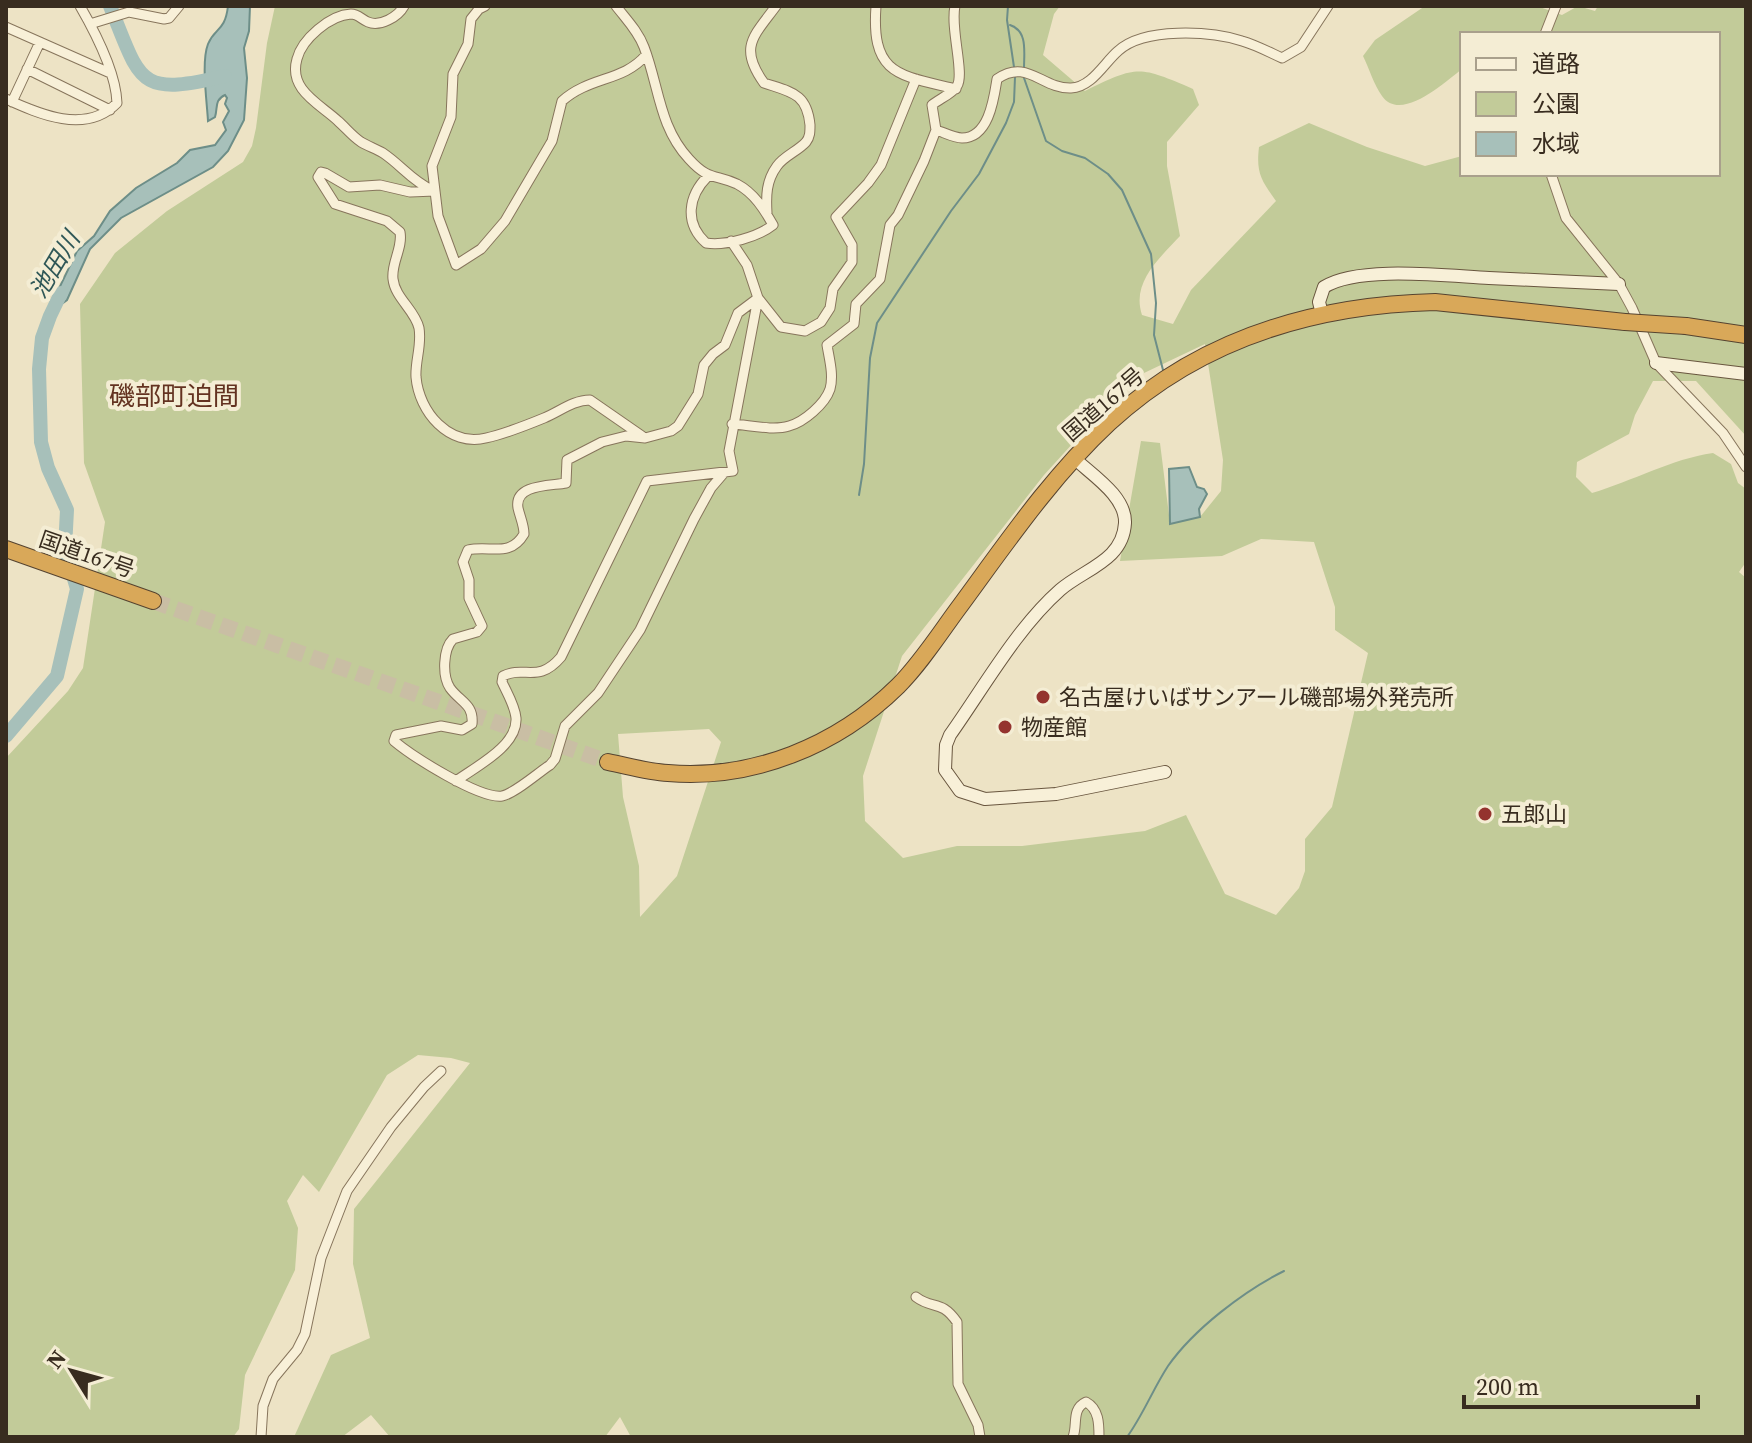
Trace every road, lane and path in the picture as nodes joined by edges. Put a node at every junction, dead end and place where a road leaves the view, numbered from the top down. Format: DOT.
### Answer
graph roads {
  1 [pos="80,6"];
  2 [pos="145,6"];
  3 [pos="179,6"];
  4 [pos="404,6"];
  5 [pos="485,6"];
  6 [pos="616,6"];
  7 [pos="776,6"];
  8 [pos="876,6"];
  9 [pos="955,6"];
  10 [pos="1328,6"];
  11 [pos="1556,6"];
  12 [pos="132,13"];
  13 [pos="90,24"];
  14 [pos="6,27"];
  15 [pos="1546,32"];
  16 [pos="40,42"];
  17 [pos="646,55"];
  18 [pos="27,69"];
  19 [pos="110,73"];
  20 [pos="916,79"];
  21 [pos="956,89"];
  22 [pos="9,100"];
  23 [pos="110,110"];
  24 [pos="936,130"];
  25 [pos="708,176"];
  26 [pos="1552,176"];
  27 [pos="435,191"];
  28 [pos="767,213"];
  29 [pos="731,241"];
  30 [pos="1619,284"];
  31 [pos="758,298"];
  32 [pos="1322,314"];
  33 [pos="1746,335"];
  34 [pos="1656,363"];
  35 [pos="1746,374"];
  36 [pos="732,424"];
  37 [pos="645,438"];
  38 [pos="1074,458"];
  39 [pos="1746,467"];
  40 [pos="723,474"];
  41 [pos="6,549"];
  42 [pos="147,598"];
  43 [pos="608,762"];
  44 [pos="1165,772"];
  45 [pos="456,781"];
  46 [pos="441,1071"];
  47 [pos="916,1297"];
  48 [pos="261,1437"];
  49 [pos="980,1437"];
  50 [pos="1073,1437"];
  51 [pos="1099,1437"];
  1 -- 13 [label="street"];
  2 -- 12 [label="street"];
  3 -- 12 [label="street"];
  4 -- 27 [label="street"];
  5 -- 27 [label="street"];
  6 -- 17 [label="street"];
  7 -- 28 [label="street"];
  8 -- 20 [label="street"];
  9 -- 21 [label="street"];
  10 -- 24 [label="street"];
  11 -- 15 [label="street"];
  12 -- 13 [label="street"];
  13 -- 19 [label="street"];
  14 -- 16 [label="street"];
  16 -- 18 [label="street"];
  16 -- 19 [label="street"];
  17 -- 25 [label="street"];
  17 -- 27 [label="street"];
  18 -- 22 [label="street"];
  18 -- 23 [label="street"];
  19 -- 23 [label="street"];
  20 -- 21 [label="street"];
  20 -- 31 [label="street"];
  21 -- 24 [label="street"];
  22 -- 23 [label="street"];
  24 -- 36 [label="street"];
  25 -- 28 [label="street"];
  25 -- 29 [label="street"];
  26 -- 30 [label="street"];
  27 -- 37 [label="street"];
  28 -- 29 [label="street"];
  29 -- 31 [label="street"];
  30 -- 32 [label="street"];
  30 -- 34 [label="street"];
  31 -- 36 [label="street"];
  31 -- 37 [label="street"];
  32 -- 33 [label="highway, 国道167号, bridge"];
  32 -- 38 [label="highway, 国道167号"];
  34 -- 35 [label="street"];
  34 -- 39 [label="street"];
  36 -- 40 [label="street"];
  37 -- 45 [label="street"];
  38 -- 43 [label="highway, 国道167号"];
  38 -- 44 [label="street"];
  40 -- 45 [label="street"];
  40 -- 45 [label="street"];
  41 -- 42 [label="highway, 国道167号"];
  46 -- 48 [label="street"];
  47 -- 49 [label="street"];
  50 -- 51 [label="street"];
}
